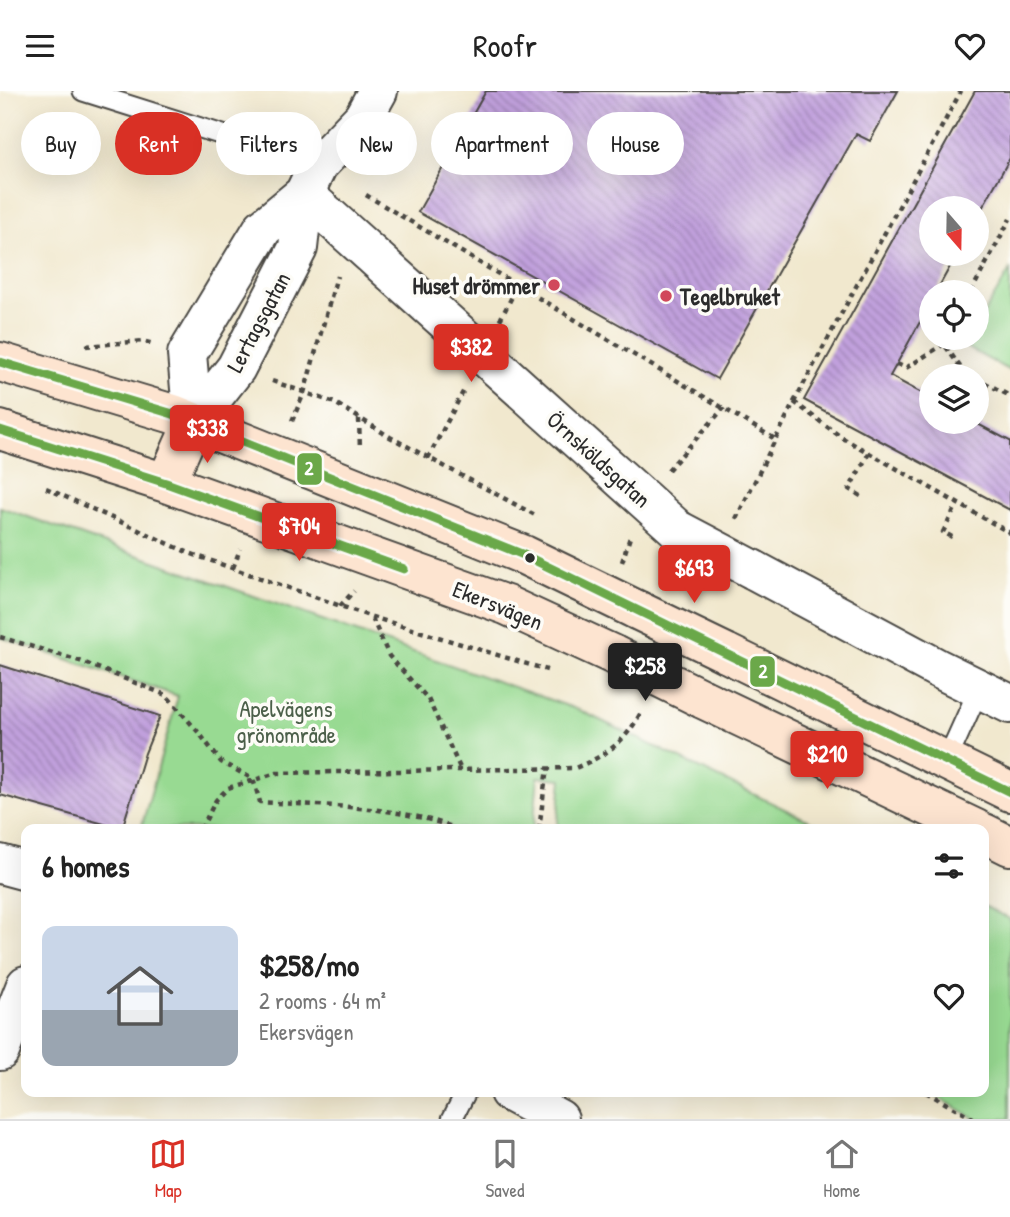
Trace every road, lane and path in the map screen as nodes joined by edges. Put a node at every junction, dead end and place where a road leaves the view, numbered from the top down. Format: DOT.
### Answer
graph roads {
  1 [pos="83,91"];
  2 [pos="378,91"];
  3 [pos="961,91"];
  4 [pos="311,180"];
  5 [pos="1010,219"];
  6 [pos="349,233"];
  7 [pos="977,280"];
  8 [pos="828,338"];
  9 [pos="837,341"];
  10 [pos="934,350"];
  11 [pos="0,362"];
  12 [pos="897,364"];
  13 [pos="267,380"];
  14 [pos="989,385"];
  15 [pos="304,393"];
  16 [pos="1010,396"];
  17 [pos="359,418"];
  18 [pos="193,423"];
  19 [pos="0,430"];
  20 [pos="775,439"];
  21 [pos="360,452"];
  22 [pos="869,453"];
  23 [pos="166,483"];
  24 [pos="37,484"];
  25 [pos="861,496"];
  26 [pos="958,503"];
  27 [pos="543,519"];
  28 [pos="1010,533"];
  29 [pos="951,537"];
  30 [pos="358,588"];
  31 [pos="340,606"];
  32 [pos="372,617"];
  33 [pos="0,637"];
  34 [pos="548,670"];
  35 [pos="995,696"];
  36 [pos="947,760"];
  37 [pos="547,768"];
  38 [pos="461,770"];
  39 [pos="248,781"];
  40 [pos="1010,792"];
  41 [pos="924,804"];
  42 [pos="204,824"];
  43 [pos="444,824"];
  44 [pos="540,824"];
  45 [pos="966,824"];
  46 [pos="989,836"];
  47 [pos="1010,846"];
  48 [pos="0,864"];
  49 [pos="21,870"];
  50 [pos="21,998"];
  51 [pos="0,1051"];
  52 [pos="463,1097"];
  53 [pos="518,1097"];
  54 [pos="935,1097"];
  55 [pos="452,1119"];
  56 [pos="559,1119"];
  57 [pos="973,1119"];
  1 -- 4 [label="lane"];
  2 -- 4 [label="street"];
  3 -- 8 [label="path"];
  4 -- 6 [label="street, Örnsköldsgatan"];
  4 -- 18 [label="street, Lertagsgatan"];
  5 -- 7 [label="path"];
  6 -- 15 [label="path"];
  6 -- 20 [label="path"];
  6 -- 35 [label="street, Örnsköldsgatan, bridge"];
  8 -- 9 [label="path"];
  8 -- 22 [label="path"];
  10 -- 12 [label="path"];
  11 -- 18 [label="main road"];
  13 -- 15 [label="path"];
  14 -- 16 [label="path"];
  15 -- 17 [label="path"];
  17 -- 21 [label="path"];
  17 -- 27 [label="path"];
  18 -- 23 [label="main road"];
  18 -- 36 [label="main road, bridge"];
  19 -- 23 [label="main road, Ekersvägen"];
  22 -- 25 [label="path"];
  22 -- 26 [label="path"];
  23 -- 41 [label="main road, Ekersvägen, bridge"];
  24 -- 31 [label="path"];
  26 -- 28 [label="path"];
  26 -- 29 [label="path"];
  30 -- 31 [label="path"];
  31 -- 32 [label="path"];
  32 -- 34 [label="path"];
  32 -- 38 [label="path"];
  33 -- 43 [label="path"];
  35 -- 36 [label="lane"];
  36 -- 40 [label="main road"];
  36 -- 41 [label="main road"];
  37 -- 44 [label="path"];
  39 -- 42 [label="path"];
  41 -- 45 [label="main road, Ekersvägen"];
  46 -- 47 [label="main road"];
  48 -- 49 [label="street"];
  50 -- 51 [label="street"];
  52 -- 55 [label="lane"];
  53 -- 56 [label="street"];
  54 -- 57 [label="path"];
}
